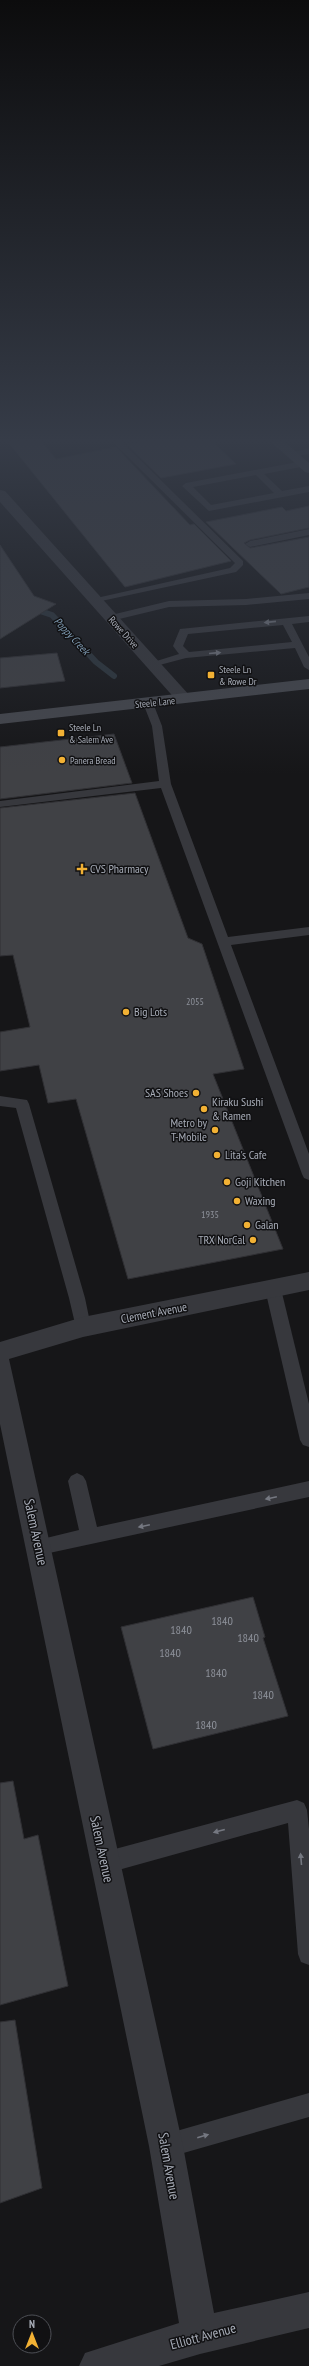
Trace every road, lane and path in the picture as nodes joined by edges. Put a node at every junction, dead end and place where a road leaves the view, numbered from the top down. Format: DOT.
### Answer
graph roads {
  1 [pos="52,552"];
  2 [pos="229,552"];
  3 [pos="309,596"];
  4 [pos="95,601"];
  5 [pos="111,618"];
  6 [pos="309,619"];
  7 [pos="286,621"];
  8 [pos="297,645"];
  9 [pos="186,656"];
  10 [pos="152,664"];
  11 [pos="309,667"];
  12 [pos="309,684"];
  13 [pos="184,699"];
  14 [pos="148,703"];
  15 [pos="0,719"];
  16 [pos="165,784"];
  17 [pos="0,804"];
  18 [pos="309,931"];
  19 [pos="224,942"];
  20 [pos="0,1101"];
  21 [pos="309,1174"];
  22 [pos="309,1281"];
  23 [pos="273,1289"];
  24 [pos="83,1327"];
  25 [pos="0,1352"];
  26 [pos="0,1364"];
  27 [pos="308,1436"];
  28 [pos="77,1481"];
  29 [pos="309,1489"];
  30 [pos="90,1537"];
  31 [pos="40,1547"];
  32 [pos="104,1863"];
  33 [pos="309,1954"];
  34 [pos="309,2105"];
  35 [pos="166,2146"];
  36 [pos="309,2310"];
  37 [pos="200,2335"];
  38 [pos="98,2366"];
  1 -- 4 [label="street, Rowe Drive"];
  2 -- 4 [label="lane"];
  3 -- 5 [label="lane"];
  4 -- 5 [label="street, Rowe Drive"];
  5 -- 10 [label="street, Rowe Drive"];
  6 -- 7 [label="lane"];
  7 -- 8 [label="lane"];
  7 -- 9 [label="lane, one-way"];
  9 -- 8 [label="lane, one-way"];
  8 -- 11 [label="lane"];
  9 -- 10 [label="lane"];
  10 -- 13 [label="street, Rowe Drive"];
  12 -- 13 [label="main road, Steele Lane"];
  13 -- 14 [label="main road, Steele Lane"];
  14 -- 15 [label="main road, Steele Lane"];
  14 -- 16 [label="lane"];
  16 -- 17 [label="lane"];
  16 -- 19 [label="lane"];
  18 -- 19 [label="lane"];
  19 -- 21 [label="lane"];
  20 -- 24 [label="lane"];
  22 -- 23 [label="street, Clement Avenue"];
  23 -- 24 [label="street, Clement Avenue"];
  23 -- 27 [label="lane"];
  24 -- 25 [label="street, Clement Avenue"];
  26 -- 31 [label="street, Salem Avenue"];
  28 -- 30 [label="lane"];
  29 -- 30 [label="lane, one-way"];
  30 -- 31 [label="lane"];
  31 -- 32 [label="street, Salem Avenue"];
  33 -- 32 [label="lane, one-way"];
  32 -- 35 [label="street, Salem Avenue"];
  35 -- 34 [label="lane, one-way"];
  35 -- 37 [label="street, Salem Avenue"];
  36 -- 37 [label="street, Elliott Avenue"];
  37 -- 38 [label="street, Elliott Avenue"];
}
